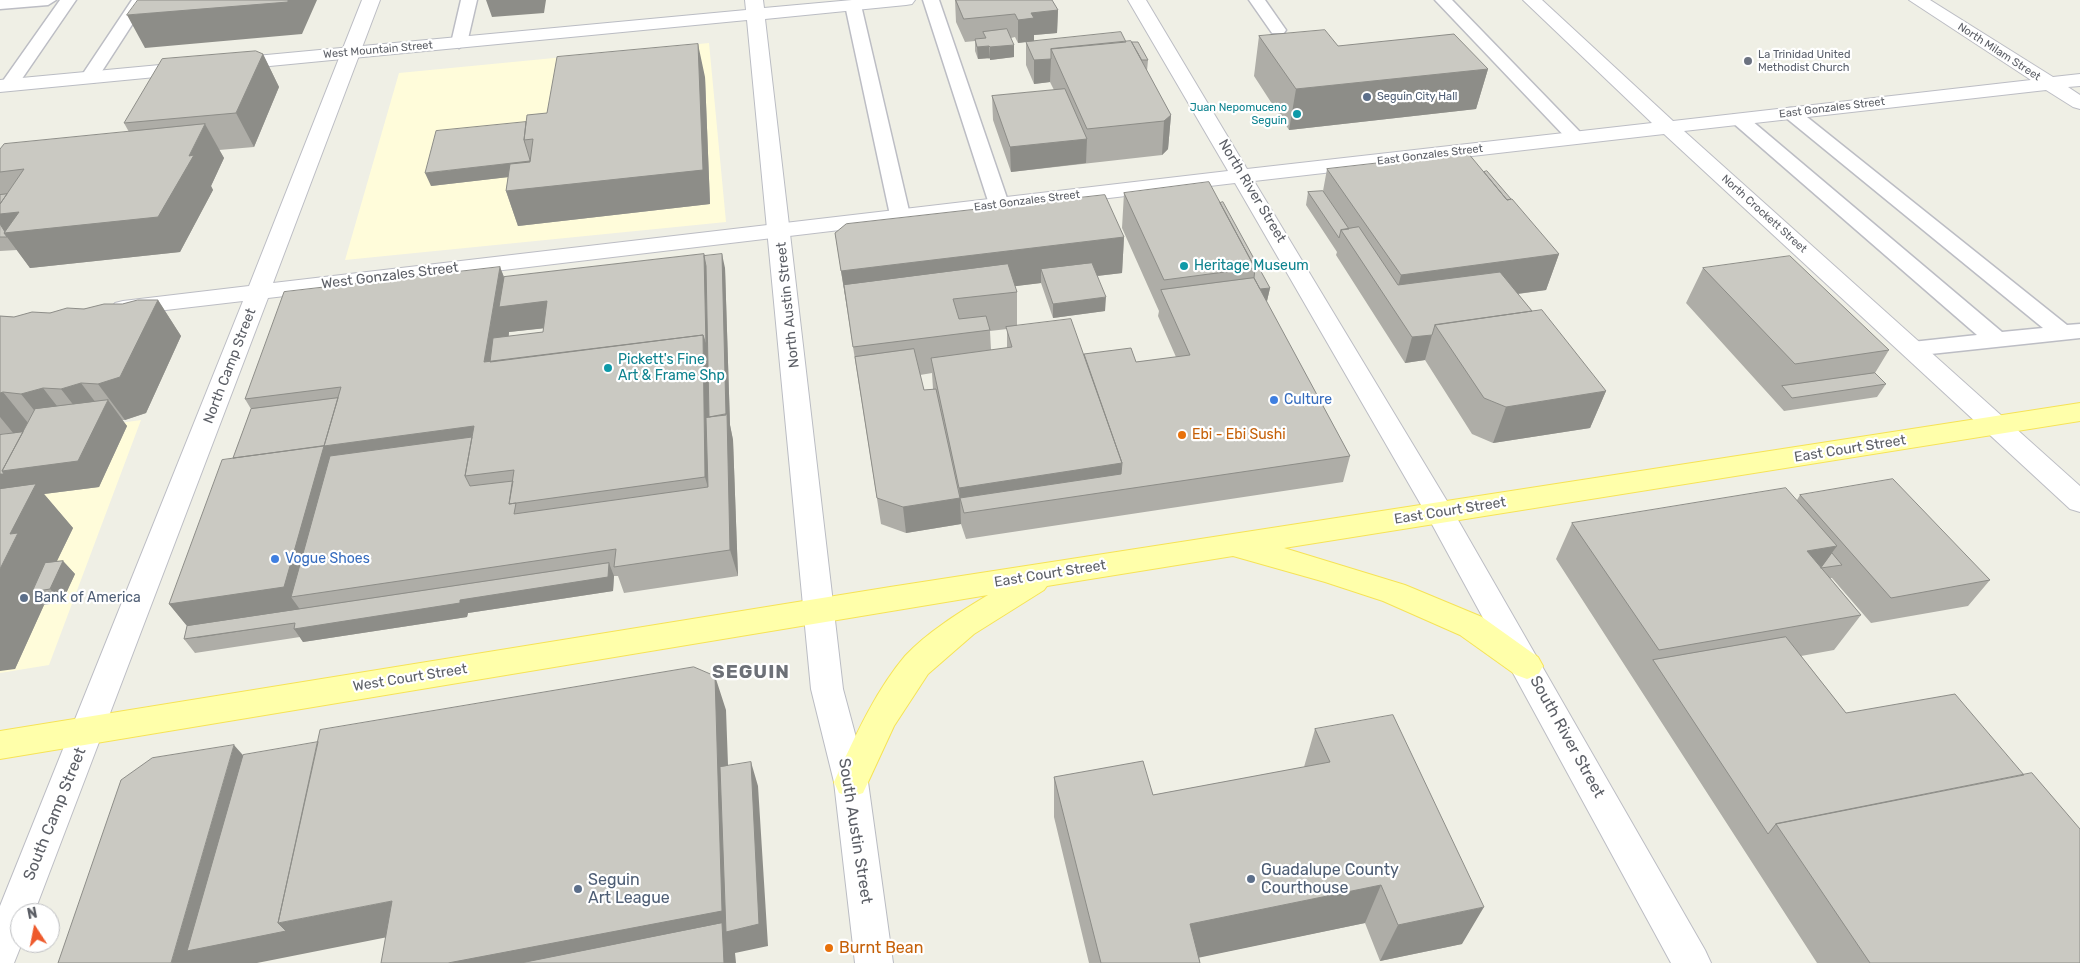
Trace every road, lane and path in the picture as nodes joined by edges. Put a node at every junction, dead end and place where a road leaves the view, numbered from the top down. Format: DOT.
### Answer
graph roads {
  1 [pos="48,0"];
  2 [pos="68,0"];
  3 [pos="140,0"];
  4 [pos="372,0"];
  5 [pos="469,0"];
  6 [pos="906,0"];
  7 [pos="931,0"];
  8 [pos="1137,0"];
  9 [pos="1257,0"];
  10 [pos="1443,0"];
  11 [pos="1532,0"];
  12 [pos="1918,0"];
  13 [pos="0,4"];
  14 [pos="853,5"];
  15 [pos="755,7"];
  16 [pos="1278,30"];
  17 [pos="460,43"];
  18 [pos="350,53"];
  19 [pos="89,78"];
  20 [pos="2080,80"];
  21 [pos="2048,84"];
  22 [pos="5,86"];
  23 [pos="2080,103"];
  24 [pos="1791,113"];
  25 [pos="1739,119"];
  26 [pos="1668,127"];
  27 [pos="1576,138"];
  28 [pos="1243,176"];
  29 [pos="999,204"];
  30 [pos="900,215"];
  31 [pos="780,229"];
  32 [pos="259,292"];
  33 [pos="106,310"];
  34 [pos="2071,332"];
  35 [pos="1997,340"];
  36 [pos="1912,349"];
  37 [pos="2080,412"];
  38 [pos="1998,426"];
  39 [pos="2080,502"];
  40 [pos="1440,513"];
  41 [pos="1231,545"];
  42 [pos="1045,575"];
  43 [pos="820,610"];
  44 [pos="1527,666"];
  45 [pos="87,732"];
  46 [pos="0,745"];
  47 [pos="851,782"];
  48 [pos="0,952"];
  49 [pos="874,963"];
  50 [pos="1692,963"];
  1 -- 13 [label="lane"];
  2 -- 22 [label="lane"];
  3 -- 19 [label="lane"];
  4 -- 18 [label="street, North Camp Street"];
  5 -- 17 [label="lane"];
  6 -- 14 [label="street, West Mountain Street"];
  7 -- 29 [label="lane"];
  8 -- 28 [label="street, North River Street"];
  9 -- 16 [label="lane"];
  10 -- 27 [label="lane"];
  11 -- 26 [label="street, North Crockett Street"];
  12 -- 21 [label="street, North Milam Street"];
  14 -- 15 [label="street, West Mountain Street"];
  14 -- 30 [label="lane"];
  15 -- 17 [label="street, West Mountain Street"];
  15 -- 31 [label="street, North Austin Street"];
  17 -- 18 [label="street, West Mountain Street"];
  18 -- 19 [label="street, West Mountain Street"];
  18 -- 32 [label="street, North Camp Street"];
  19 -- 22 [label="street, West Mountain Street"];
  20 -- 21 [label="street, East Gonzales Street"];
  21 -- 23 [label="street, North Milam Street"];
  21 -- 24 [label="street, East Gonzales Street"];
  24 -- 25 [label="street, East Gonzales Street"];
  24 -- 34 [label="lane"];
  25 -- 26 [label="street, East Gonzales Street"];
  25 -- 35 [label="lane"];
  26 -- 27 [label="street, East Gonzales Street"];
  26 -- 36 [label="street, North Crockett Street"];
  27 -- 28 [label="street, East Gonzales Street"];
  28 -- 29 [label="street, East Gonzales Street"];
  28 -- 40 [label="street, North River Street"];
  29 -- 30 [label="street, East Gonzales Street"];
  30 -- 31 [label="street, East Gonzales Street"];
  31 -- 32 [label="street, West Gonzales Street"];
  31 -- 43 [label="street, North Austin Street"];
  32 -- 33 [label="street, West Gonzales Street"];
  32 -- 45 [label="street, North Camp Street"];
  34 -- 35 [label="lane"];
  35 -- 36 [label="lane"];
  36 -- 38 [label="street, North Crockett Street"];
  37 -- 38 [label="main road, East Court Street"];
  38 -- 39 [label="street, North Crockett Street"];
  38 -- 40 [label="main road, East Court Street"];
  40 -- 41 [label="main road, East Court Street"];
  40 -- 44 [label="street, South River Street"];
  41 -- 42 [label="main road, East Court Street"];
  41 -- 44 [label="main road"];
  42 -- 43 [label="main road, East Court Street"];
  42 -- 47 [label="main road"];
  43 -- 45 [label="main road, West Court Street"];
  43 -- 47 [label="street, South Austin Street"];
  44 -- 50 [label="street, South River Street"];
  45 -- 46 [label="main road, West Court Street"];
  45 -- 48 [label="street, South Camp Street"];
  47 -- 49 [label="street, South Austin Street"];
}
